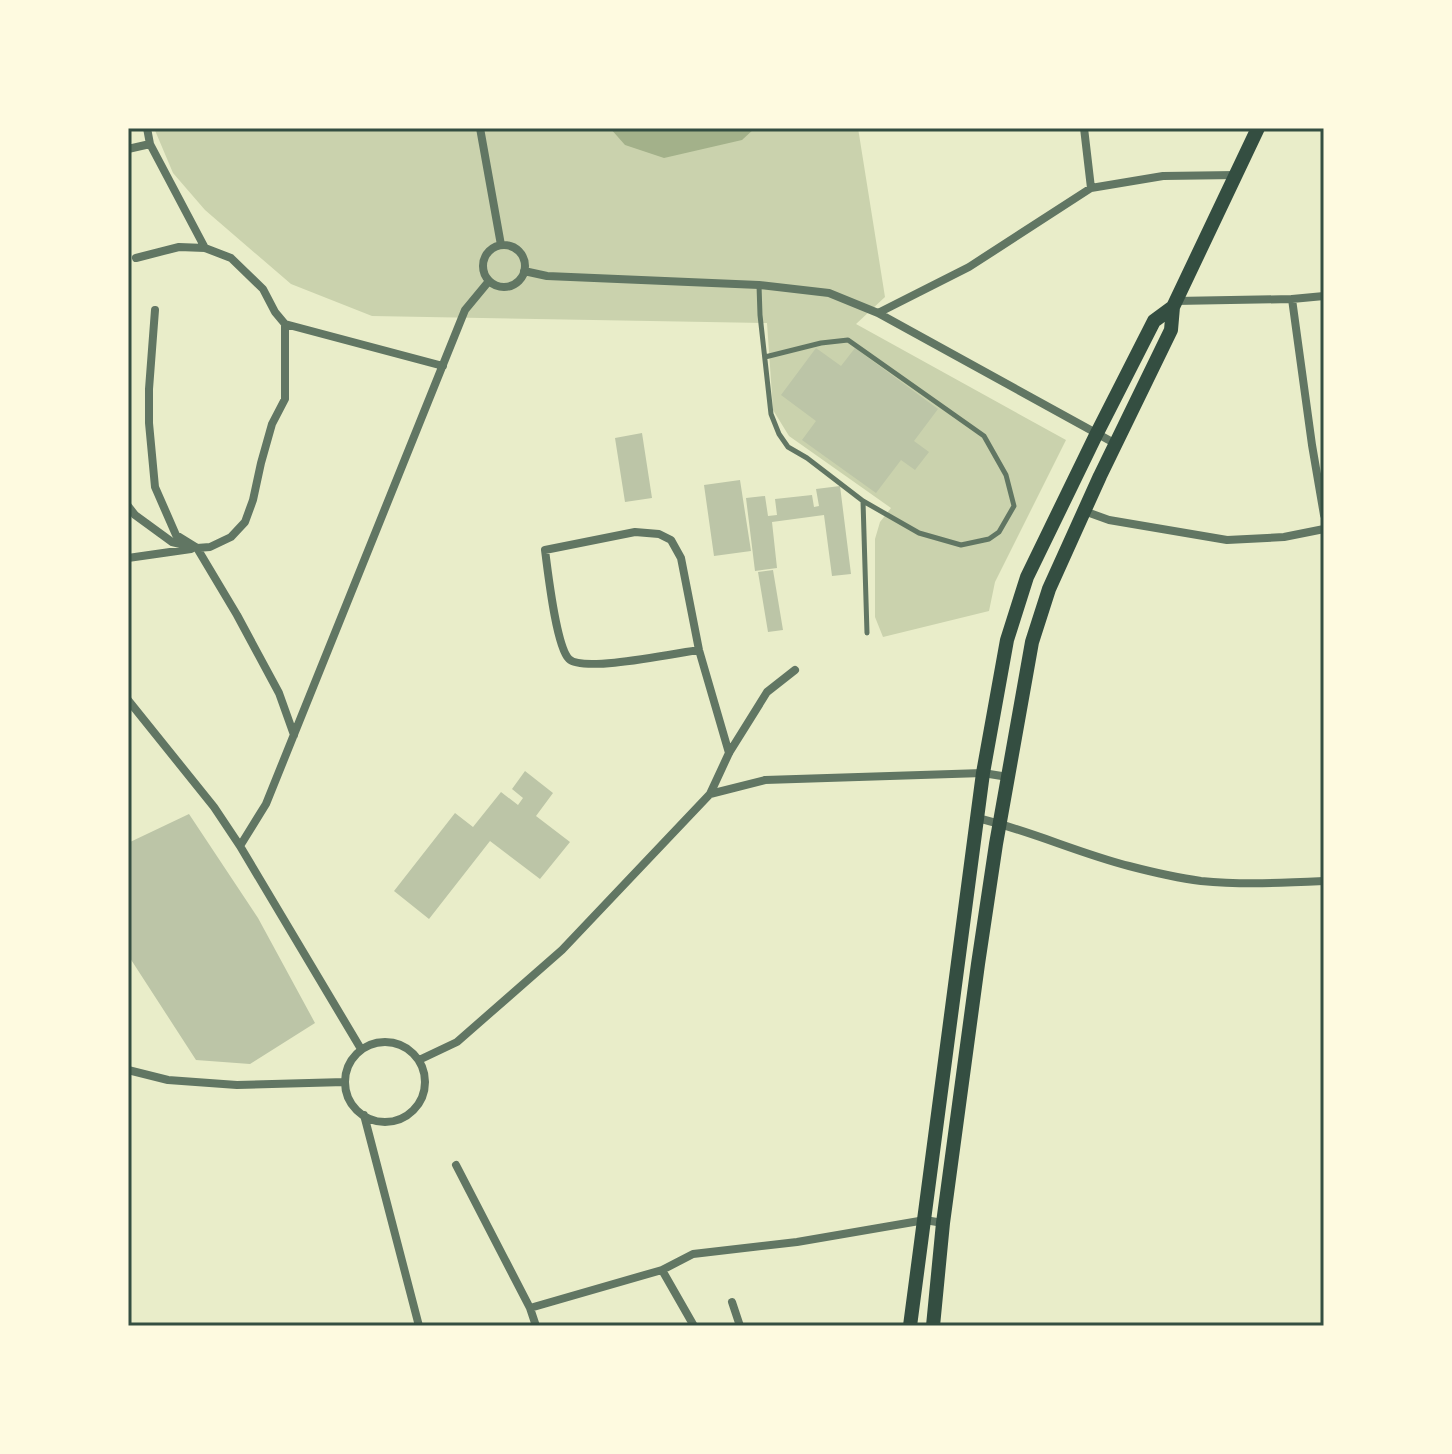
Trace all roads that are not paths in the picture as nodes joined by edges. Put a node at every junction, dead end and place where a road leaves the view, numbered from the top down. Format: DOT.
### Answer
graph roads {
  1 [pos="147,128"];
  2 [pos="480,128"];
  3 [pos="1084,128"];
  4 [pos="1258,128"];
  5 [pos="150,144"];
  6 [pos="128,149"];
  7 [pos="1236,175"];
  8 [pos="1091,188"];
  9 [pos="501,245"];
  10 [pos="205,248"];
  11 [pos="136,258"];
  12 [pos="524,271"];
  13 [pos="489,281"];
  14 [pos="759,285"];
  15 [pos="1324,296"];
  16 [pos="1292,299"];
  17 [pos="1174,304"];
  18 [pos="155,310"];
  19 [pos="878,313"];
  20 [pos="285,324"];
  21 [pos="765,357"];
  22 [pos="1135,358"];
  23 [pos="443,366"];
  24 [pos="1153,368"];
  25 [pos="1096,435"];
  26 [pos="1116,444"];
  27 [pos="863,501"];
  28 [pos="128,506"];
  29 [pos="1084,511"];
  30 [pos="1324,515"];
  31 [pos="1324,529"];
  32 [pos="1046,538"];
  33 [pos="197,548"];
  34 [pos="1067,548"];
  35 [pos="128,558"];
  36 [pos="867,633"];
  37 [pos="699,650"];
  38 [pos="795,670"];
  39 [pos="128,700"];
  40 [pos="294,736"];
  41 [pos="729,753"];
  42 [pos="983,773"];
  43 [pos="1008,777"];
  44 [pos="710,794"];
  45 [pos="977,818"];
  46 [pos="999,823"];
  47 [pos="240,846"];
  48 [pos="1324,881"];
  49 [pos="954,996"];
  50 [pos="973,999"];
  51 [pos="361,1049"];
  52 [pos="419,1060"];
  53 [pos="128,1070"];
  54 [pos="345,1082"];
  55 [pos="364,1115"];
  56 [pos="456,1165"];
  57 [pos="925,1220"];
  58 [pos="943,1223"];
  59 [pos="662,1270"];
  60 [pos="916,1284"];
  61 [pos="937,1286"];
  62 [pos="732,1302"];
  63 [pos="530,1308"];
  64 [pos="419,1326"];
  65 [pos="536,1326"];
  66 [pos="694,1326"];
  67 [pos="740,1326"];
  68 [pos="910,1326"];
  69 [pos="933,1326"];
  1 -- 5 [label="street"];
  2 -- 9 [label="street"];
  3 -- 8 [label="street"];
  4 -- 7 [label="main road"];
  5 -- 6 [label="street"];
  5 -- 10 [label="street"];
  7 -- 8 [label="street"];
  7 -- 17 [label="main road"];
  8 -- 19 [label="street"];
  9 -- 12 [label="street"];
  9 -- 13 [label="street"];
  10 -- 11 [label="street"];
  10 -- 20 [label="street"];
  12 -- 13 [label="street"];
  12 -- 14 [label="street"];
  13 -- 23 [label="street"];
  14 -- 19 [label="street"];
  14 -- 21 [label="lane"];
  15 -- 16 [label="street"];
  16 -- 17 [label="street"];
  16 -- 30 [label="street"];
  17 -- 22 [label="main road"];
  17 -- 24 [label="main road"];
  18 -- 33 [label="street"];
  19 -- 25 [label="street"];
  20 -- 23 [label="street"];
  20 -- 33 [label="street"];
  21 -- 27 [label="lane"];
  21 -- 27 [label="lane"];
  22 -- 24 [label="main road"];
  22 -- 25 [label="main road"];
  23 -- 40 [label="street"];
  24 -- 26 [label="main road"];
  25 -- 26 [label="street"];
  25 -- 32 [label="main road"];
  26 -- 29 [label="main road"];
  27 -- 36 [label="lane"];
  28 -- 33 [label="street"];
  29 -- 31 [label="street"];
  29 -- 34 [label="main road"];
  32 -- 34 [label="main road"];
  32 -- 42 [label="main road"];
  33 -- 35 [label="street"];
  33 -- 40 [label="street"];
  34 -- 43 [label="main road"];
  37 -- 37 [label="street"];
  37 -- 41 [label="street"];
  38 -- 41 [label="street"];
  39 -- 47 [label="street"];
  40 -- 47 [label="street"];
  41 -- 44 [label="street"];
  42 -- 43 [label="street"];
  42 -- 44 [label="street"];
  42 -- 45 [label="main road"];
  43 -- 46 [label="main road"];
  44 -- 52 [label="street"];
  45 -- 46 [label="street"];
  45 -- 49 [label="main road"];
  46 -- 48 [label="street"];
  46 -- 50 [label="main road"];
  47 -- 51 [label="street"];
  49 -- 50 [label="main road"];
  49 -- 57 [label="main road"];
  50 -- 58 [label="main road"];
  51 -- 52 [label="street"];
  51 -- 54 [label="street"];
  52 -- 55 [label="street"];
  53 -- 54 [label="street"];
  54 -- 55 [label="street"];
  55 -- 64 [label="street"];
  56 -- 63 [label="street"];
  57 -- 58 [label="street"];
  57 -- 59 [label="street"];
  57 -- 60 [label="main road"];
  58 -- 61 [label="main road"];
  59 -- 63 [label="street"];
  59 -- 66 [label="street"];
  60 -- 61 [label="main road"];
  60 -- 68 [label="main road"];
  61 -- 69 [label="main road"];
  62 -- 67 [label="street"];
  63 -- 65 [label="street"];
}
